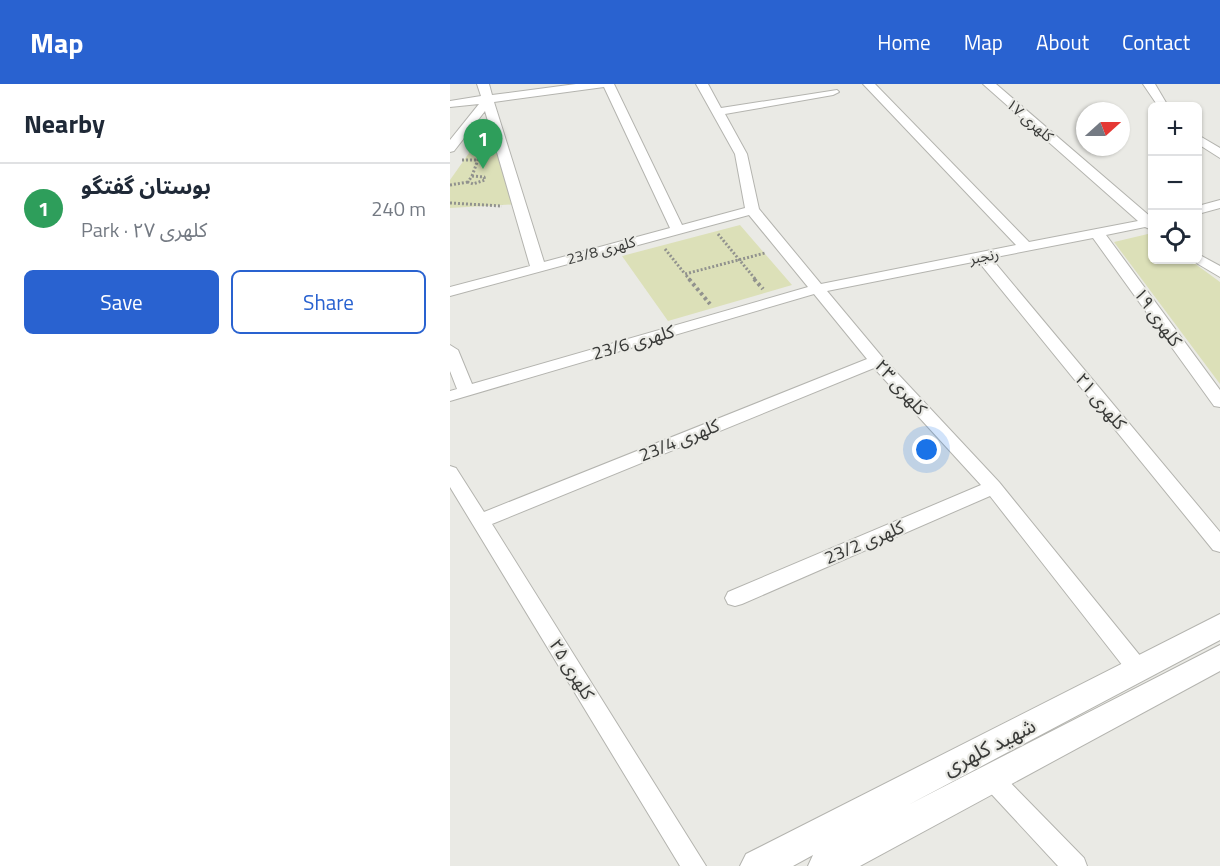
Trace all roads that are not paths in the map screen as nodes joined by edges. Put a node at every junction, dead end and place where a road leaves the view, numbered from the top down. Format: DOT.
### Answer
graph roads {
  1 [pos="483,84"];
  2 [pos="602,84"];
  3 [pos="608,84"];
  4 [pos="702,84"];
  5 [pos="869,84"];
  6 [pos="989,84"];
  7 [pos="1149,84"];
  8 [pos="581,85"];
  9 [pos="833,92"];
  10 [pos="487,101"];
  11 [pos="1160,102"];
  12 [pos="450,104"];
  13 [pos="719,112"];
  14 [pos="1202,142"];
  15 [pos="450,148"];
  16 [pos="1219,152"];
  17 [pos="1220,204"];
  18 [pos="1202,209"];
  19 [pos="752,210"];
  20 [pos="1148,221"];
  21 [pos="1148,224"];
  22 [pos="678,230"];
  23 [pos="1097,233"];
  24 [pos="1027,248"];
  25 [pos="982,257"];
  26 [pos="1202,261"];
  27 [pos="538,267"];
  28 [pos="1220,273"];
  29 [pos="816,289"];
  30 [pos="450,292"];
  31 [pos="450,350"];
  32 [pos="877,361"];
  33 [pos="458,393"];
  34 [pos="1220,402"];
  35 [pos="450,472"];
  36 [pos="993,487"];
  37 [pos="481,520"];
  38 [pos="1220,545"];
  39 [pos="735,598"];
  40 [pos="1220,626"];
  41 [pos="1220,657"];
  42 [pos="1138,669"];
  43 [pos="991,778"];
  44 [pos="857,858"];
  45 [pos="694,866"];
  46 [pos="758,866"];
  47 [pos="826,866"];
  48 [pos="1075,866"];
  1 -- 10 [label="street"];
  2 -- 8 [label="street"];
  3 -- 22 [label="street"];
  4 -- 13 [label="street, کلهری ۲۳"];
  5 -- 24 [label="street"];
  6 -- 20 [label="street, کلهری ۱۷"];
  7 -- 11 [label="street"];
  8 -- 10 [label="street"];
  9 -- 13 [label="street"];
  10 -- 12 [label="street"];
  10 -- 15 [label="street"];
  10 -- 27 [label="street"];
  13 -- 19 [label="street, کلهری ۲۳"];
  14 -- 16 [label="street"];
  17 -- 18 [label="street"];
  19 -- 22 [label="street, کلهری 23/8"];
  19 -- 29 [label="street, کلهری ۲۳"];
  21 -- 23 [label="street, رنجبر"];
  22 -- 27 [label="street, کلهری 23/8"];
  23 -- 24 [label="street, رنجبر"];
  23 -- 34 [label="street, کلهری ۱۹"];
  24 -- 25 [label="street, رنجبر"];
  25 -- 29 [label="street, رنجبر"];
  25 -- 38 [label="street, کلهری ۲۱"];
  26 -- 28 [label="street"];
  27 -- 30 [label="street, کلهری 23/8"];
  29 -- 32 [label="street, کلهری ۲۳"];
  29 -- 33 [label="street, کلهری 23/6"];
  31 -- 33 [label="street"];
  32 -- 36 [label="street, کلهری ۲۳"];
  32 -- 37 [label="street, کلهری 23/4"];
  35 -- 37 [label="street, کلهری ۲۵"];
  36 -- 39 [label="street, کلهری 23/2"];
  36 -- 42 [label="street, کلهری ۲۳"];
  37 -- 45 [label="street, کلهری ۲۵"];
  40 -- 42 [label="main road, شهید کلهری"];
  41 -- 43 [label="main road, شهید کلهری"];
  42 -- 46 [label="main road, شهید کلهری"];
  43 -- 44 [label="main road, شهید کلهری"];
  43 -- 48 [label="street"];
  44 -- 47 [label="main road, شهید کلهری"];
}
